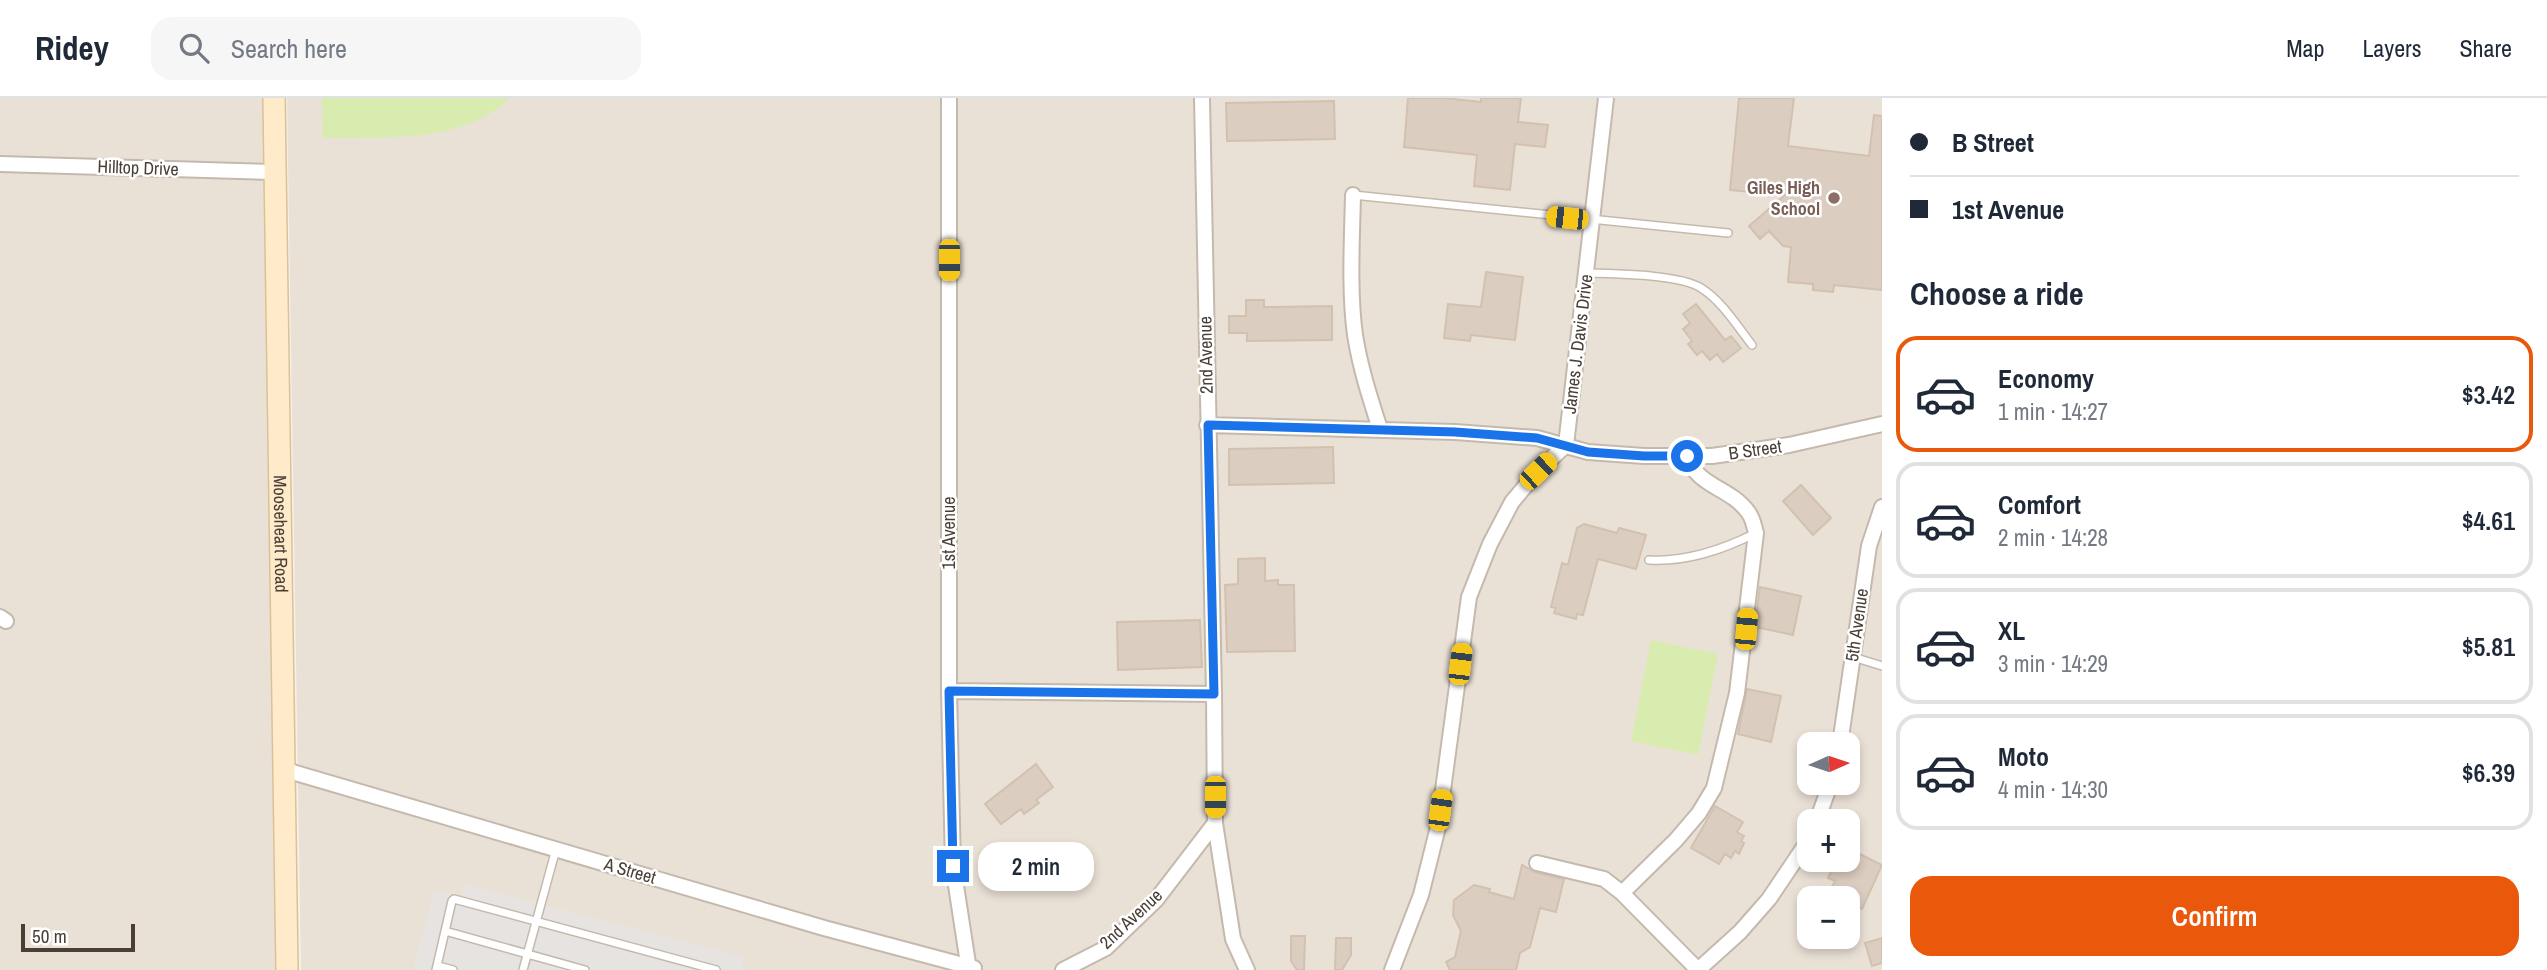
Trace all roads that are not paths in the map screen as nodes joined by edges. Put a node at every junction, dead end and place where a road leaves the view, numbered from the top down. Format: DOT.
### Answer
graph roads {
  1 [pos="274,98"];
  2 [pos="949,98"];
  3 [pos="1202,98"];
  4 [pos="1606,98"];
  5 [pos="0,164"];
  6 [pos="275,172"];
  7 [pos="1353,195"];
  8 [pos="1593,221"];
  9 [pos="1728,233"];
  10 [pos="1587,273"];
  11 [pos="1752,345"];
  12 [pos="1882,424"];
  13 [pos="1208,425"];
  14 [pos="1380,429"];
  15 [pos="1566,444"];
  16 [pos="1687,456"];
  17 [pos="1882,507"];
  18 [pos="1756,533"];
  19 [pos="1649,560"];
  20 [pos="1852,657"];
  21 [pos="1882,666"];
  22 [pos="949,691"];
  23 [pos="1214,694"];
  24 [pos="1842,732"];
  25 [pos="282,769"];
  26 [pos="1215,823"];
  27 [pos="556,849"];
  28 [pos="1797,857"];
  29 [pos="1537,863"];
  30 [pos="1622,893"];
  31 [pos="536,921"];
  32 [pos="445,931"];
  33 [pos="527,954"];
  34 [pos="437,968"];
  35 [pos="972,969"];
  36 [pos="287,970"];
  37 [pos="453,970"];
  38 [pos="523,970"];
  39 [pos="585,970"];
  40 [pos="716,970"];
  41 [pos="1063,970"];
  42 [pos="1247,970"];
  43 [pos="1392,970"];
  44 [pos="1698,970"];
  1 -- 6 [label="main road, Mooseheart Road"];
  2 -- 22 [label="street, 1st Avenue"];
  3 -- 13 [label="street, 2nd Avenue"];
  4 -- 8 [label="street, James J. Davis Drive"];
  5 -- 6 [label="street, Hilltop Drive"];
  6 -- 25 [label="main road, Mooseheart Road"];
  7 -- 8 [label="lane"];
  7 -- 14 [label="street"];
  8 -- 9 [label="lane"];
  8 -- 10 [label="street, James J. Davis Drive"];
  10 -- 11 [label="lane"];
  10 -- 15 [label="street, James J. Davis Drive"];
  12 -- 16 [label="street, B Street"];
  13 -- 14 [label="street, B Street"];
  13 -- 23 [label="street, 2nd Avenue"];
  14 -- 15 [label="street, B Street"];
  15 -- 16 [label="street, B Street"];
  15 -- 43 [label="street"];
  16 -- 18 [label="street"];
  17 -- 20 [label="street, 5th Avenue"];
  18 -- 19 [label="lane"];
  18 -- 30 [label="street"];
  20 -- 21 [label="lane"];
  20 -- 24 [label="street, 5th Avenue"];
  22 -- 23 [label="street"];
  22 -- 35 [label="street, 1st Avenue"];
  23 -- 26 [label="street, 2nd Avenue"];
  25 -- 27 [label="street, A Street"];
  25 -- 36 [label="main road, Mooseheart Road"];
  26 -- 41 [label="street, 2nd Avenue"];
  26 -- 42 [label="street, 2nd Avenue"];
  27 -- 31 [label="lane"];
  27 -- 35 [label="street, A Street"];
  28 -- 44 [label="street"];
  29 -- 30 [label="street"];
  30 -- 44 [label="street"];
  31 -- 32 [label="lane"];
  31 -- 33 [label="lane"];
  31 -- 40 [label="lane"];
  32 -- 33 [label="lane"];
  32 -- 34 [label="lane"];
  33 -- 38 [label="lane"];
  33 -- 39 [label="lane"];
  34 -- 37 [label="lane"];
}
